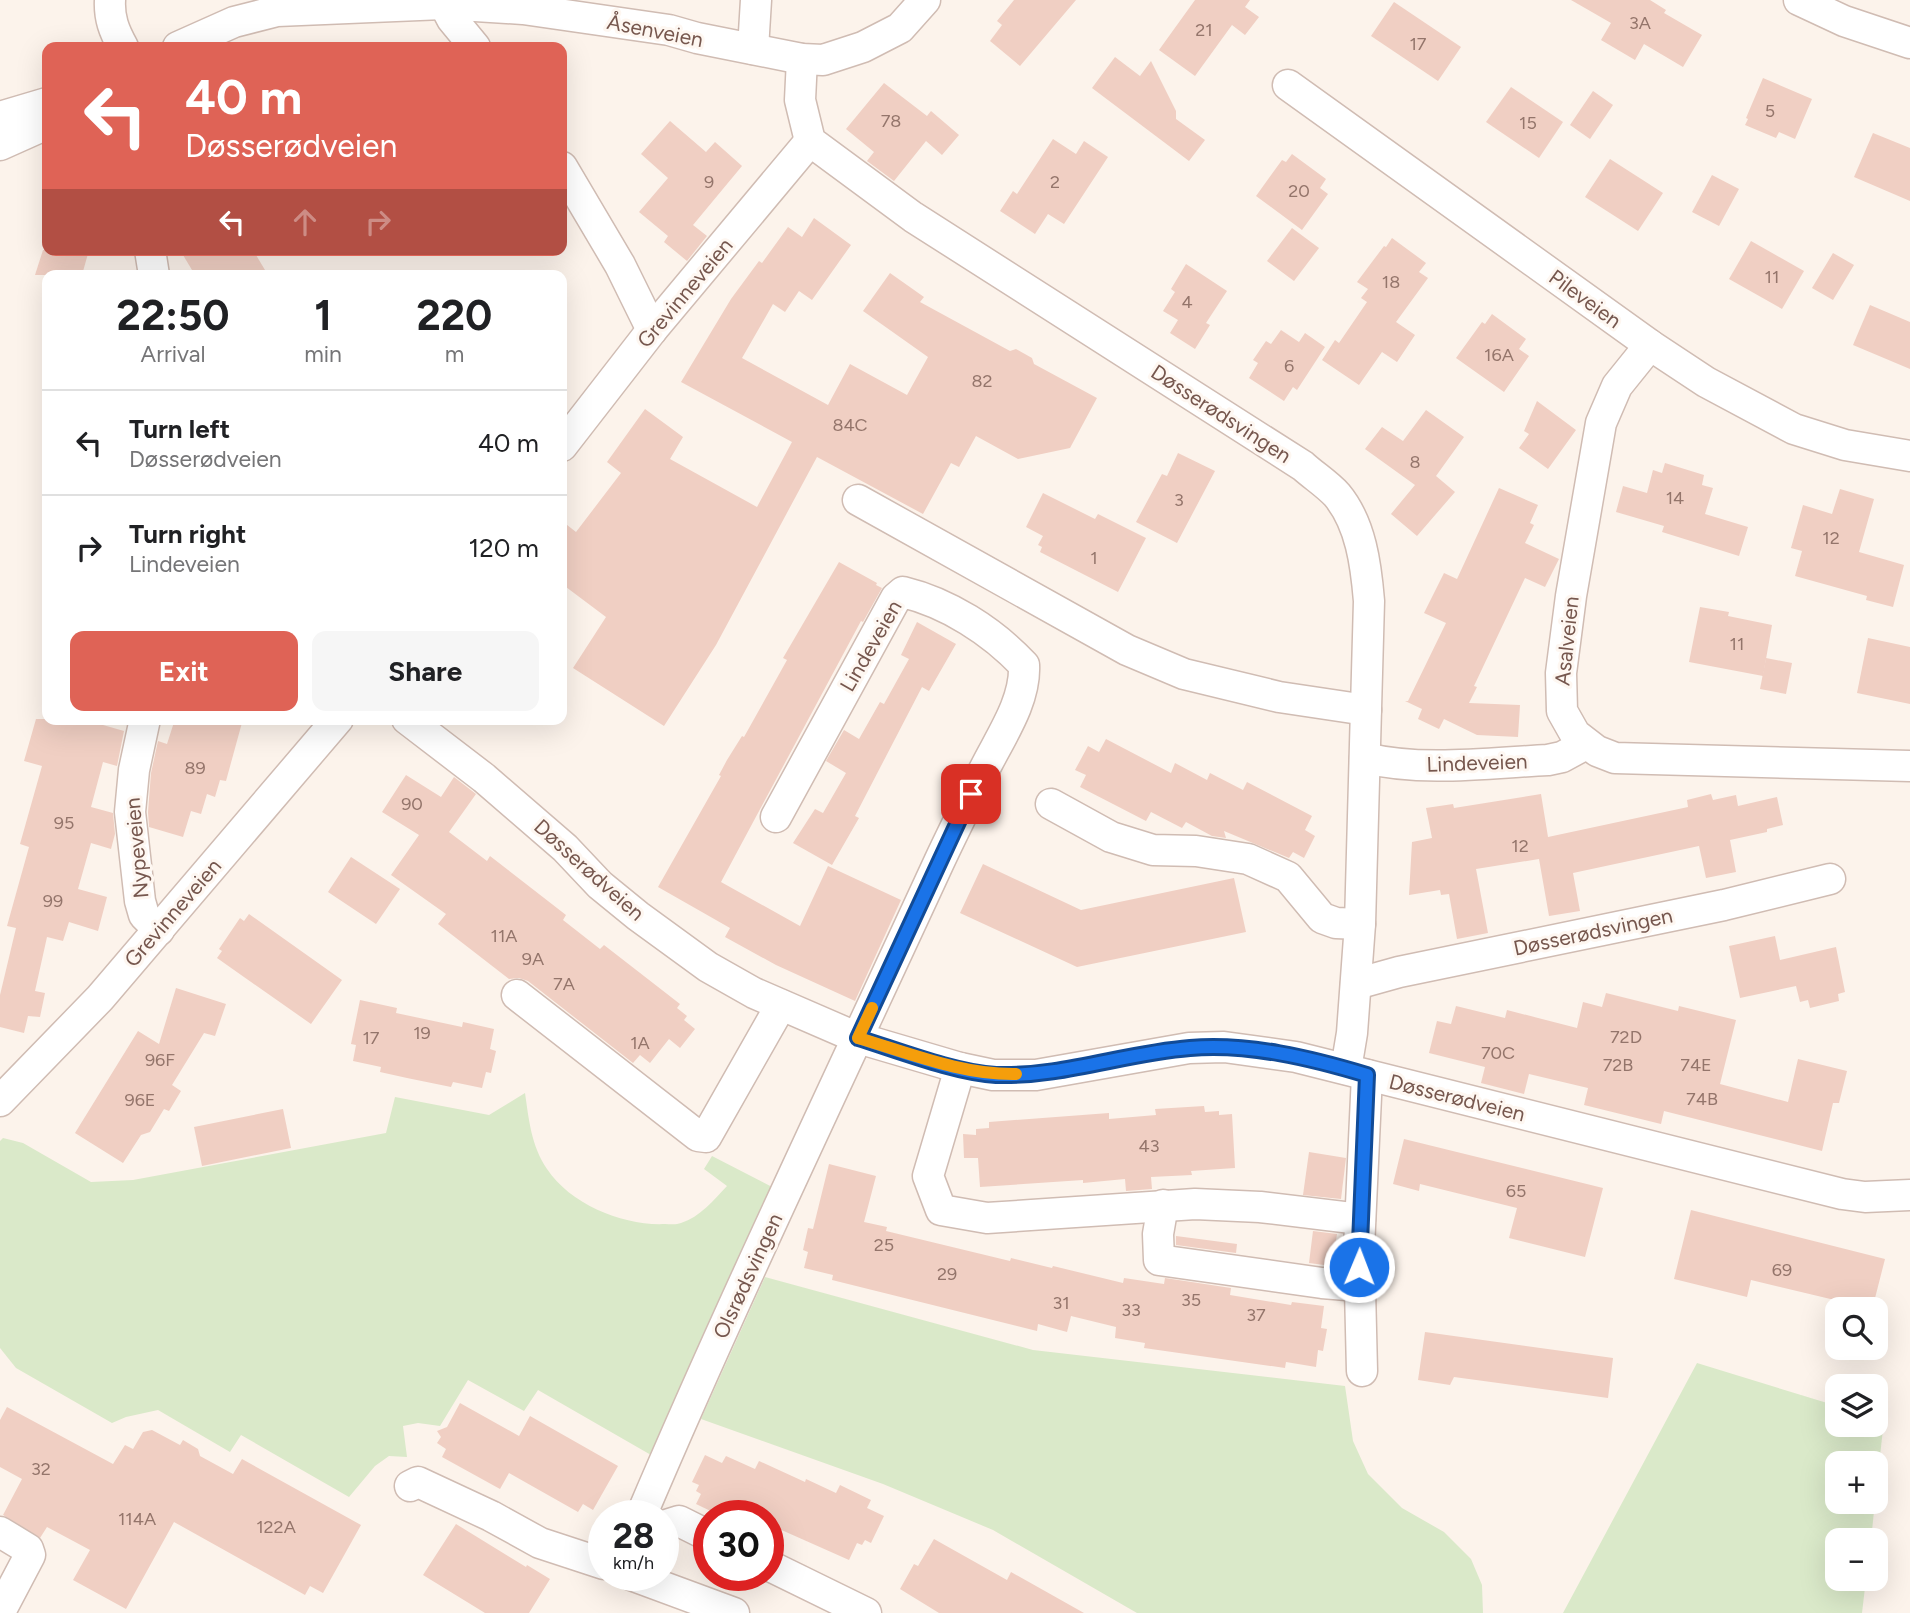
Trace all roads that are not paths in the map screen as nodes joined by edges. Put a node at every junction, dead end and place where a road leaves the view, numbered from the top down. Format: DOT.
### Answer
graph roads {
  1 [pos="110,0"];
  2 [pos="756,0"];
  3 [pos="925,0"];
  4 [pos="1798,0"];
  5 [pos="442,2"];
  6 [pos="120,42"];
  7 [pos="189,42"];
  8 [pos="471,42"];
  9 [pos="1910,43"];
  10 [pos="753,50"];
  11 [pos="802,59"];
  12 [pos="1288,85"];
  13 [pos="42,104"];
  14 [pos="0,117"];
  15 [pos="42,126"];
  16 [pos="810,141"];
  17 [pos="0,145"];
  18 [pos="567,175"];
  19 [pos="652,330"];
  20 [pos="1650,345"];
  21 [pos="567,440"];
  22 [pos="1910,456"];
  23 [pos="858,500"];
  24 [pos="1366,710"];
  25 [pos="144,725"];
  26 [pos="333,725"];
  27 [pos="415,725"];
  28 [pos="1586,744"];
  29 [pos="1365,758"];
  30 [pos="1910,766"];
  31 [pos="1051,804"];
  32 [pos="776,817"];
  33 [pos="1830,879"];
  34 [pos="1360,924"];
  35 [pos="159,930"];
  36 [pos="1356,984"];
  37 [pos="517,995"];
  38 [pos="781,1005"];
  39 [pos="858,1038"];
  40 [pos="960,1068"];
  41 [pos="1357,1072"];
  42 [pos="0,1101"];
  43 [pos="1910,1195"];
  44 [pos="1163,1205"];
  45 [pos="1360,1219"];
  46 [pos="1359,1286"];
  47 [pos="1362,1371"];
  48 [pos="410,1486"];
  49 [pos="648,1500"];
  50 [pos="0,1532"];
  51 [pos="588,1559"];
  52 [pos="784,1573"];
  53 [pos="674,1591"];
  54 [pos="0,1612"];
  55 [pos="734,1613"];
  56 [pos="866,1613"];
  1 -- 6 [label="street"];
  2 -- 10 [label="street"];
  3 -- 11 [label="street"];
  4 -- 9 [label="street"];
  5 -- 7 [label="street, Åsenveien"];
  5 -- 8 [label="street"];
  5 -- 10 [label="street, Åsenveien"];
  10 -- 11 [label="street, Åsenveien"];
  11 -- 16 [label="street"];
  12 -- 20 [label="street, Pileveien"];
  13 -- 14 [label="street"];
  15 -- 17 [label="street"];
  16 -- 19 [label="street, Grevinneveien"];
  16 -- 24 [label="street, Døsserødsvingen"];
  18 -- 19 [label="street"];
  19 -- 21 [label="street, Grevinneveien"];
  20 -- 22 [label="street, Pileveien"];
  20 -- 28 [label="street, Asalveien"];
  23 -- 24 [label="street"];
  24 -- 29 [label="street, Døsserødsvingen"];
  25 -- 35 [label="street, Nypeveien"];
  26 -- 35 [label="street, Grevinneveien"];
  27 -- 38 [label="street, Døsserødveien"];
  28 -- 29 [label="street, Lindeveien"];
  28 -- 30 [label="street, Asalveien"];
  29 -- 34 [label="street, Døsserødsvingen"];
  31 -- 34 [label="street"];
  32 -- 39 [label="street, Lindeveien"];
  33 -- 36 [label="street, Døsserødsvingen"];
  34 -- 36 [label="street, Døsserødsvingen"];
  35 -- 42 [label="street, Grevinneveien"];
  36 -- 41 [label="street, Døsserødsvingen"];
  37 -- 38 [label="street"];
  38 -- 39 [label="street, Døsserødveien"];
  39 -- 40 [label="street, Døsserødveien"];
  39 -- 49 [label="street, Olsrødsvingen"];
  40 -- 41 [label="street, Døsserødveien"];
  40 -- 44 [label="street"];
  41 -- 43 [label="street, Døsserødveien"];
  41 -- 45 [label="street, Døsserødsvingen"];
  44 -- 45 [label="street"];
  44 -- 46 [label="street"];
  45 -- 46 [label="street, Døsserødsvingen"];
  46 -- 47 [label="street, Døsserødsvingen"];
  48 -- 51 [label="street"];
  50 -- 54 [label="street"];
  52 -- 56 [label="street"];
  53 -- 55 [label="street"];
}
